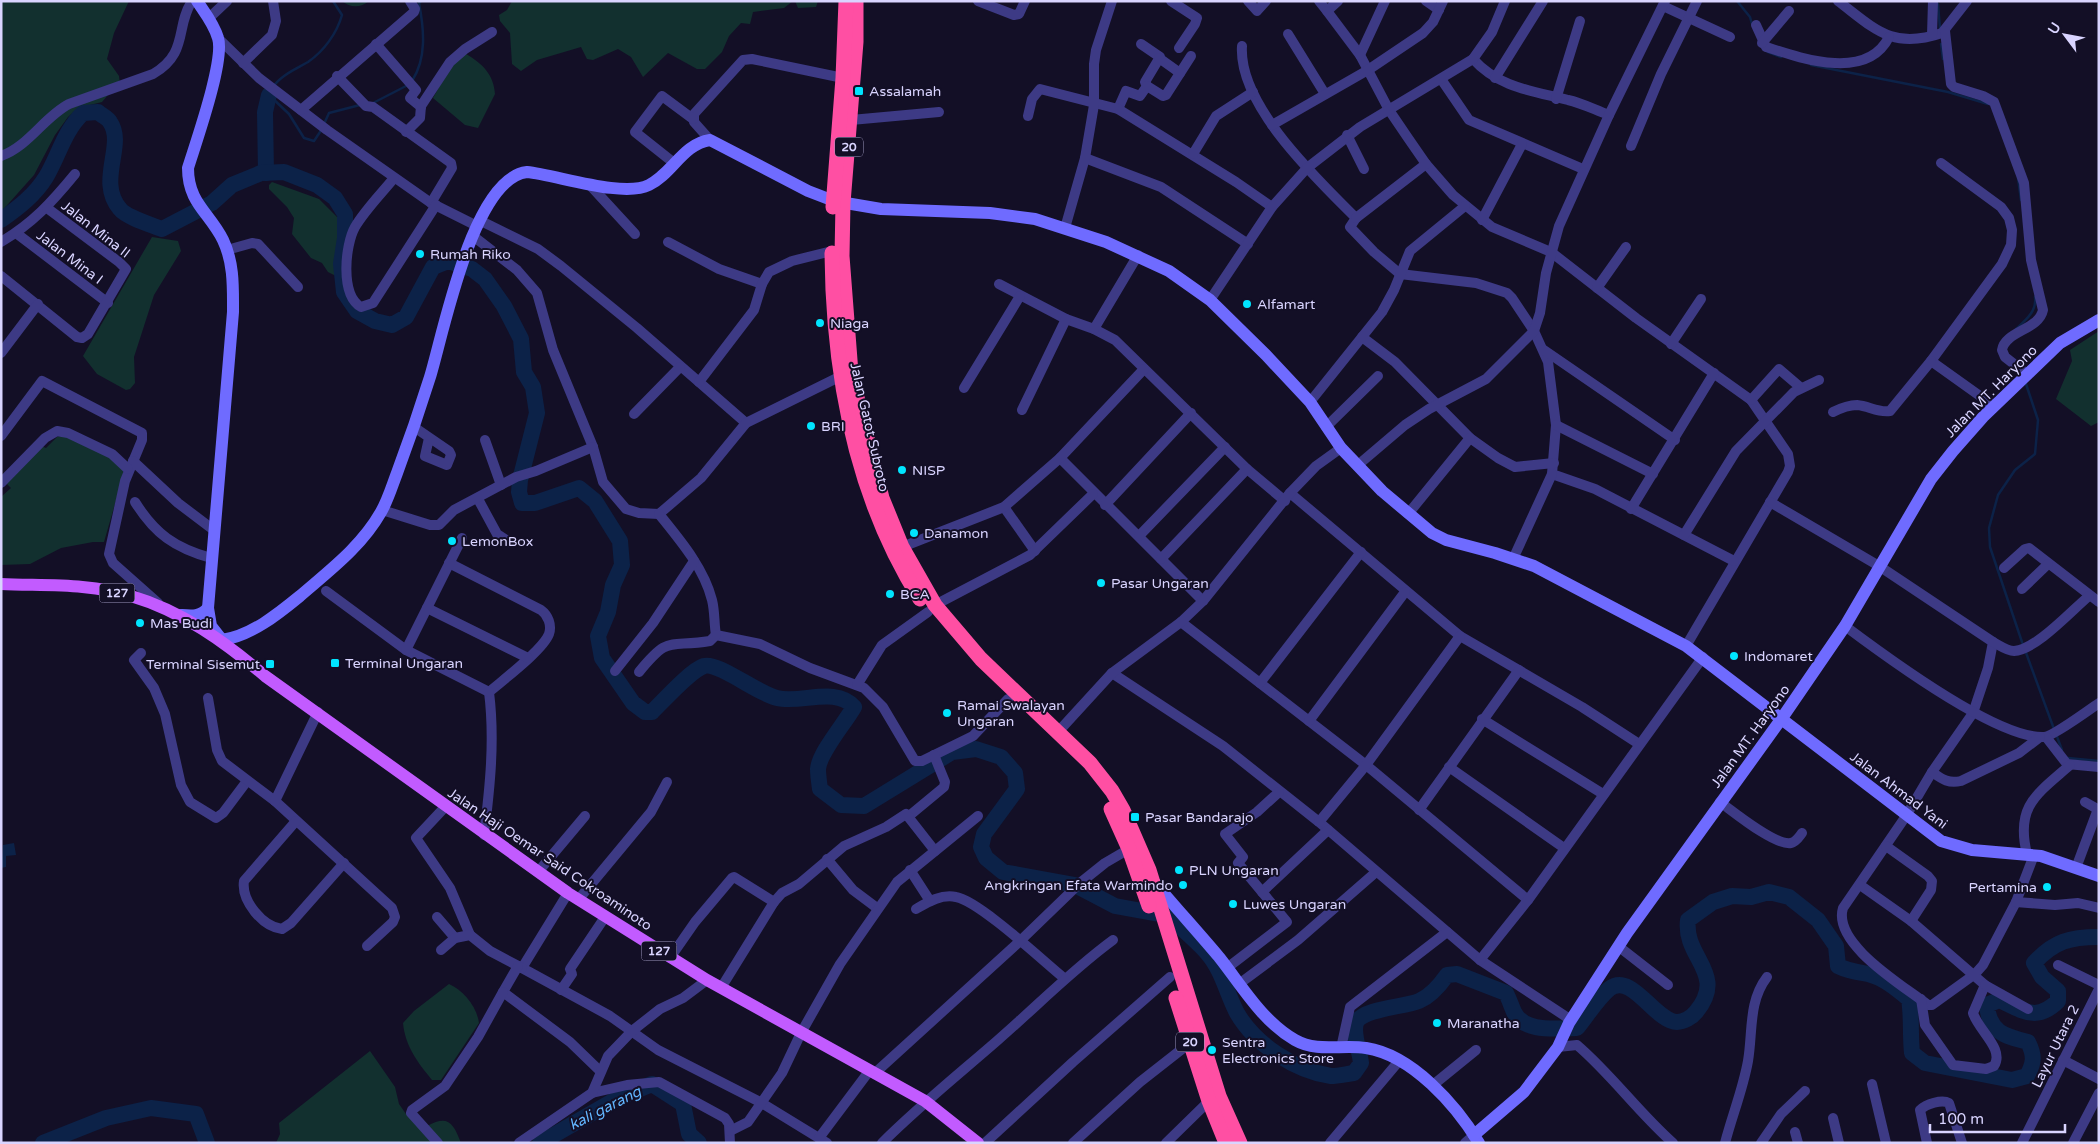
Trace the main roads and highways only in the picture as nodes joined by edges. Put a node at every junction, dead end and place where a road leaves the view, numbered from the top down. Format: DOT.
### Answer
graph roads {
  1 [pos="846,1"];
  2 [pos="856,1"];
  3 [pos="839,202"];
  4 [pos="1,584"];
  5 [pos="932,609"];
  6 [pos="1163,938"];
  7 [pos="978,1143"];
  8 [pos="1226,1143"];
  9 [pos="1240,1143"];
  1 -- 3 [label="highway, Jalan Gatot Subroto / 20"];
  2 -- 3 [label="highway, Jalan Gatot Subroto / 20"];
  3 -- 5 [label="highway, Jalan Gatot Subroto / 20"];
  3 -- 5 [label="highway, Jalan Gatot Subroto / 20"];
  4 -- 7 [label="main road, Jalan Haji Oemar Said Cokroaminoto / 127"];
  5 -- 6 [label="highway, Jalan Gatot Subroto / 20"];
  5 -- 6 [label="highway, Jalan Gatot Subroto / 20"];
  6 -- 8 [label="highway, Jalan Gatot Subroto / 20"];
  6 -- 9 [label="highway, Jalan Gatot Subroto / 20"];
}
